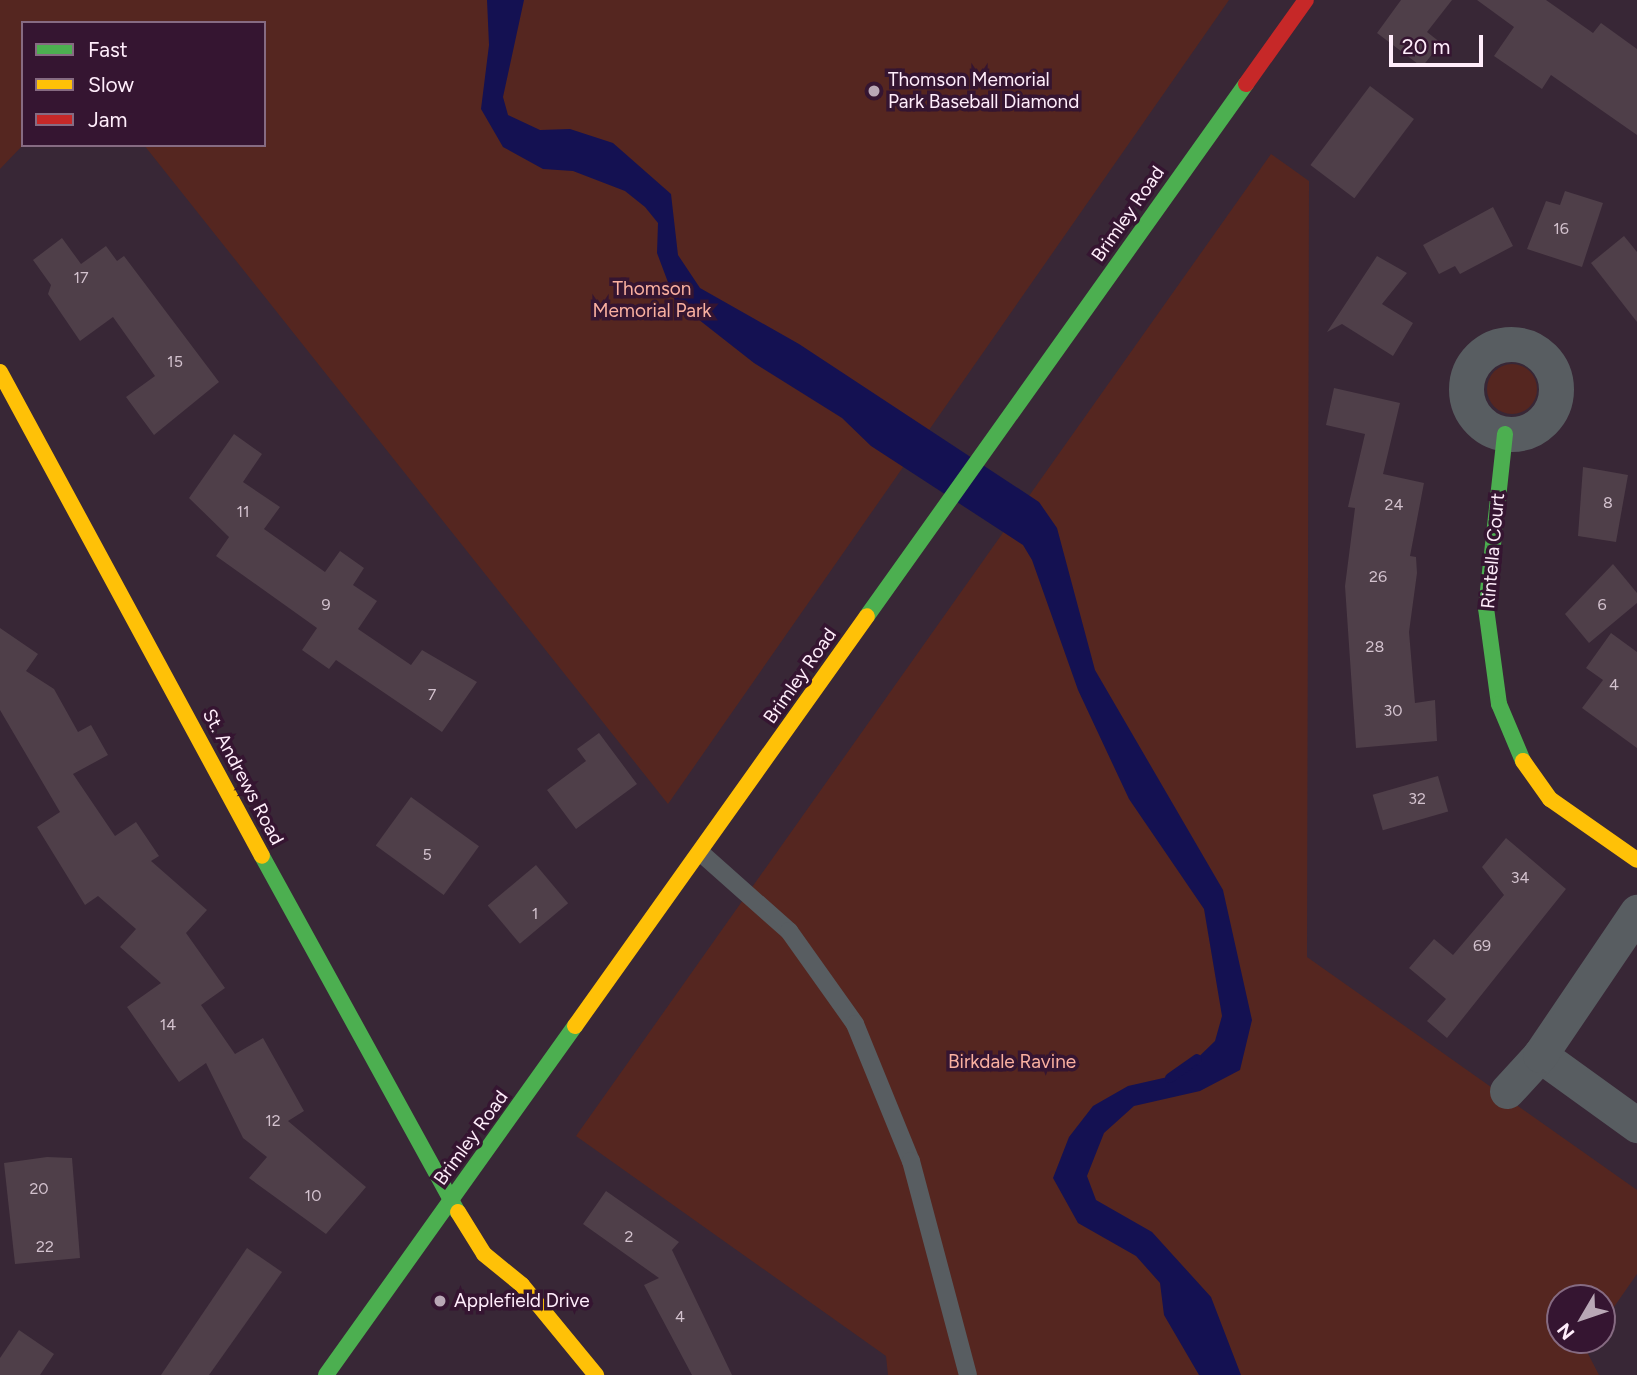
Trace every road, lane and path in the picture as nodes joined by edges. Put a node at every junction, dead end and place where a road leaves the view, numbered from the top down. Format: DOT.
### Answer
graph roads {
  1 [pos="1306,0"];
  2 [pos="0,372"];
  3 [pos="1504,434"];
  4 [pos="701,853"];
  5 [pos="1637,860"];
  6 [pos="1637,912"];
  7 [pos="1540,1055"];
  8 [pos="1507,1091"];
  9 [pos="1637,1125"];
  10 [pos="451,1200"];
  11 [pos="326,1375"];
  12 [pos="596,1375"];
  13 [pos="968,1375"];
  1 -- 4 [label="main road, Brimley Road"];
  2 -- 10 [label="main road, St. Andrews Road"];
  3 -- 5 [label="main road, Rintella Court"];
  4 -- 10 [label="main road, Brimley Road"];
  4 -- 13 [label="lane"];
  6 -- 7 [label="street"];
  7 -- 8 [label="street"];
  7 -- 9 [label="street"];
  10 -- 11 [label="main road, Brimley Road"];
  10 -- 12 [label="main road"];
}
